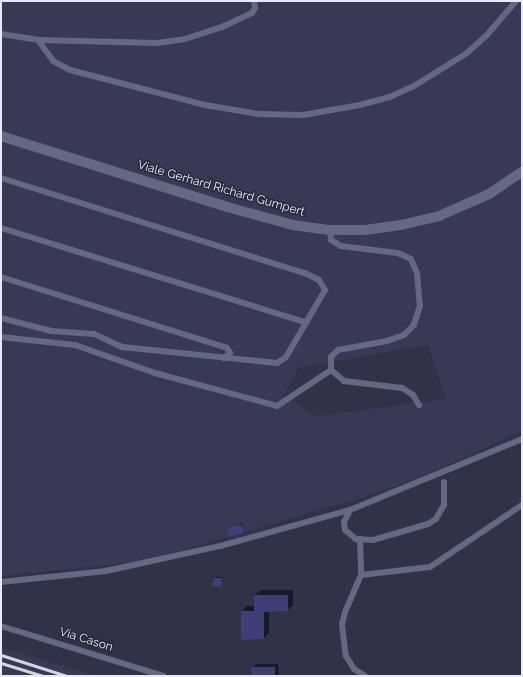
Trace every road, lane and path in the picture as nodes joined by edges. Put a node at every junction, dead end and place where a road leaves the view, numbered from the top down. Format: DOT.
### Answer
graph roads {
  1 [pos="254,1"];
  2 [pos="516,1"];
  3 [pos="1,34"];
  4 [pos="38,40"];
  5 [pos="1,136"];
  6 [pos="522,172"];
  7 [pos="1,178"];
  8 [pos="1,228"];
  9 [pos="330,230"];
  10 [pos="1,277"];
  11 [pos="1,318"];
  12 [pos="307,323"];
  13 [pos="1,337"];
  14 [pos="224,358"];
  15 [pos="330,370"];
  16 [pos="419,405"];
  17 [pos="522,439"];
  18 [pos="444,482"];
  19 [pos="522,505"];
  20 [pos="350,510"];
  21 [pos="360,539"];
  22 [pos="361,574"];
  23 [pos="1,582"];
  24 [pos="1,626"];
  25 [pos="164,676"];
  26 [pos="365,676"];
  1 -- 4 [label="lane"];
  2 -- 4 [label="lane"];
  3 -- 4 [label="lane"];
  5 -- 9 [label="street, Viale Gerhard Richard Gumpert"];
  6 -- 9 [label="street, Viale Gerhard Richard Gumpert"];
  7 -- 12 [label="lane"];
  8 -- 12 [label="lane"];
  9 -- 15 [label="lane"];
  10 -- 14 [label="lane"];
  11 -- 14 [label="lane"];
  12 -- 14 [label="lane"];
  13 -- 15 [label="lane"];
  15 -- 16 [label="lane"];
  17 -- 20 [label="lane"];
  18 -- 21 [label="lane"];
  19 -- 22 [label="lane"];
  20 -- 21 [label="lane"];
  20 -- 23 [label="lane"];
  21 -- 22 [label="lane"];
  22 -- 26 [label="lane"];
  24 -- 25 [label="lane, Via Cason"];
}
